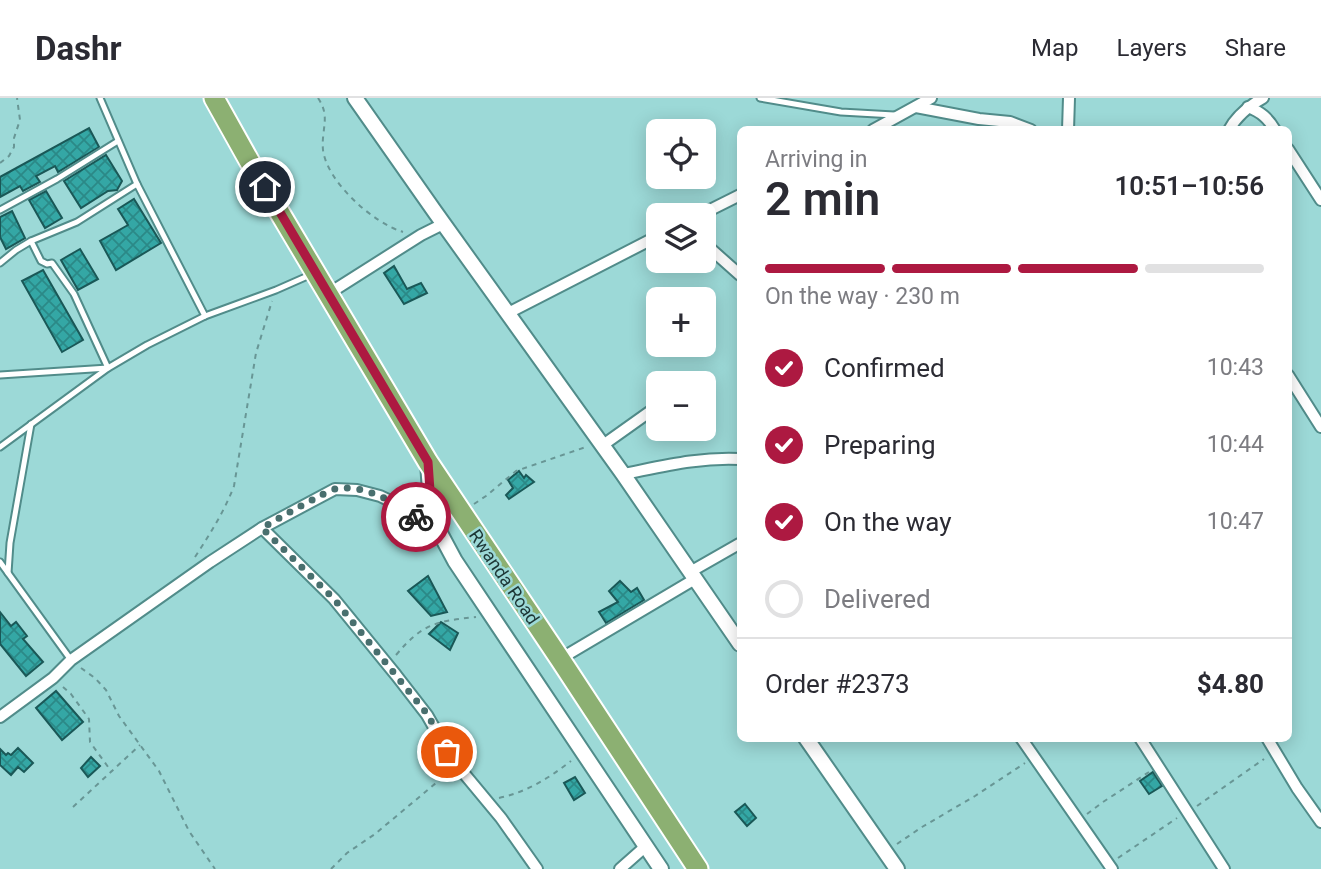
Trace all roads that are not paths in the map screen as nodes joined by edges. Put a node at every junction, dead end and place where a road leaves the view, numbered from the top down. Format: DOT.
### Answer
graph roads {
  1 [pos="100,98"];
  2 [pos="214,98"];
  3 [pos="355,98"];
  4 [pos="760,98"];
  5 [pos="931,98"];
  6 [pos="1069,98"];
  7 [pos="1263,98"];
  8 [pos="916,107"];
  9 [pos="1248,107"];
  10 [pos="900,116"];
  11 [pos="881,126"];
  12 [pos="1020,126"];
  13 [pos="1069,126"];
  14 [pos="1230,126"];
  15 [pos="1273,126"];
  16 [pos="118,141"];
  17 [pos="1292,155"];
  18 [pos="137,184"];
  19 [pos="737,196"];
  20 [pos="1321,200"];
  21 [pos="716,207"];
  22 [pos="0,210"];
  23 [pos="443,224"];
  24 [pos="31,241"];
  25 [pos="646,242"];
  26 [pos="716,254"];
  27 [pos="0,264"];
  28 [pos="316,272"];
  29 [pos="737,272"];
  30 [pos="328,294"];
  31 [pos="508,313"];
  32 [pos="205,316"];
  33 [pos="108,368"];
  34 [pos="2,376"];
  35 [pos="1292,381"];
  36 [pos="646,414"];
  37 [pos="31,424"];
  38 [pos="1321,427"];
  39 [pos="602,443"];
  40 [pos="0,447"];
  41 [pos="737,459"];
  42 [pos="428,462"];
  43 [pos="623,474"];
  44 [pos="262,528"];
  45 [pos="440,533"];
  46 [pos="737,545"];
  47 [pos="0,562"];
  48 [pos="8,573"];
  49 [pos="692,575"];
  50 [pos="737,640"];
  51 [pos="560,659"];
  52 [pos="71,660"];
  53 [pos="0,717"];
  54 [pos="809,742"];
  55 [pos="1024,742"];
  56 [pos="1143,742"];
  57 [pos="1269,742"];
  58 [pos="1321,822"];
  59 [pos="646,846"];
  60 [pos="1110,867"];
  61 [pos="537,869"];
  62 [pos="620,869"];
  63 [pos="661,869"];
  64 [pos="698,869"];
  65 [pos="897,869"];
  66 [pos="1224,869"];
  1 -- 16 [label="lane"];
  2 -- 28 [label="highway, Rwanda Road"];
  3 -- 23 [label="street"];
  4 -- 10 [label="lane"];
  5 -- 8 [label="street"];
  6 -- 13 [label="street"];
  7 -- 9 [label="street"];
  8 -- 10 [label="street"];
  8 -- 12 [label="street"];
  9 -- 14 [label="street"];
  9 -- 15 [label="street"];
  10 -- 11 [label="street"];
  16 -- 18 [label="lane"];
  16 -- 22 [label="lane"];
  17 -- 20 [label="street"];
  18 -- 24 [label="lane"];
  18 -- 32 [label="lane"];
  19 -- 21 [label="street"];
  23 -- 30 [label="street"];
  23 -- 31 [label="street"];
  24 -- 27 [label="lane"];
  24 -- 33 [label="lane"];
  25 -- 31 [label="street"];
  26 -- 29 [label="street"];
  28 -- 30 [label="highway, Rwanda Road"];
  28 -- 32 [label="lane"];
  30 -- 42 [label="highway, Rwanda Road"];
  31 -- 39 [label="street"];
  32 -- 33 [label="lane"];
  33 -- 34 [label="lane"];
  33 -- 37 [label="lane"];
  35 -- 38 [label="street"];
  36 -- 39 [label="street"];
  37 -- 40 [label="lane"];
  37 -- 48 [label="lane"];
  39 -- 43 [label="street"];
  41 -- 43 [label="street"];
  42 -- 45 [label="street"];
  42 -- 51 [label="highway, Rwanda Road"];
  43 -- 49 [label="street"];
  44 -- 45 [label="street"];
  44 -- 52 [label="street"];
  44 -- 61 [label="street"];
  45 -- 59 [label="street"];
  46 -- 49 [label="street"];
  47 -- 48 [label="lane"];
  48 -- 52 [label="lane"];
  49 -- 50 [label="street"];
  49 -- 51 [label="street"];
  51 -- 64 [label="highway, Rwanda Road"];
  52 -- 53 [label="street"];
  54 -- 65 [label="street"];
  55 -- 60 [label="street"];
  56 -- 66 [label="street"];
  57 -- 58 [label="street"];
  59 -- 62 [label="street"];
  59 -- 63 [label="street"];
}
